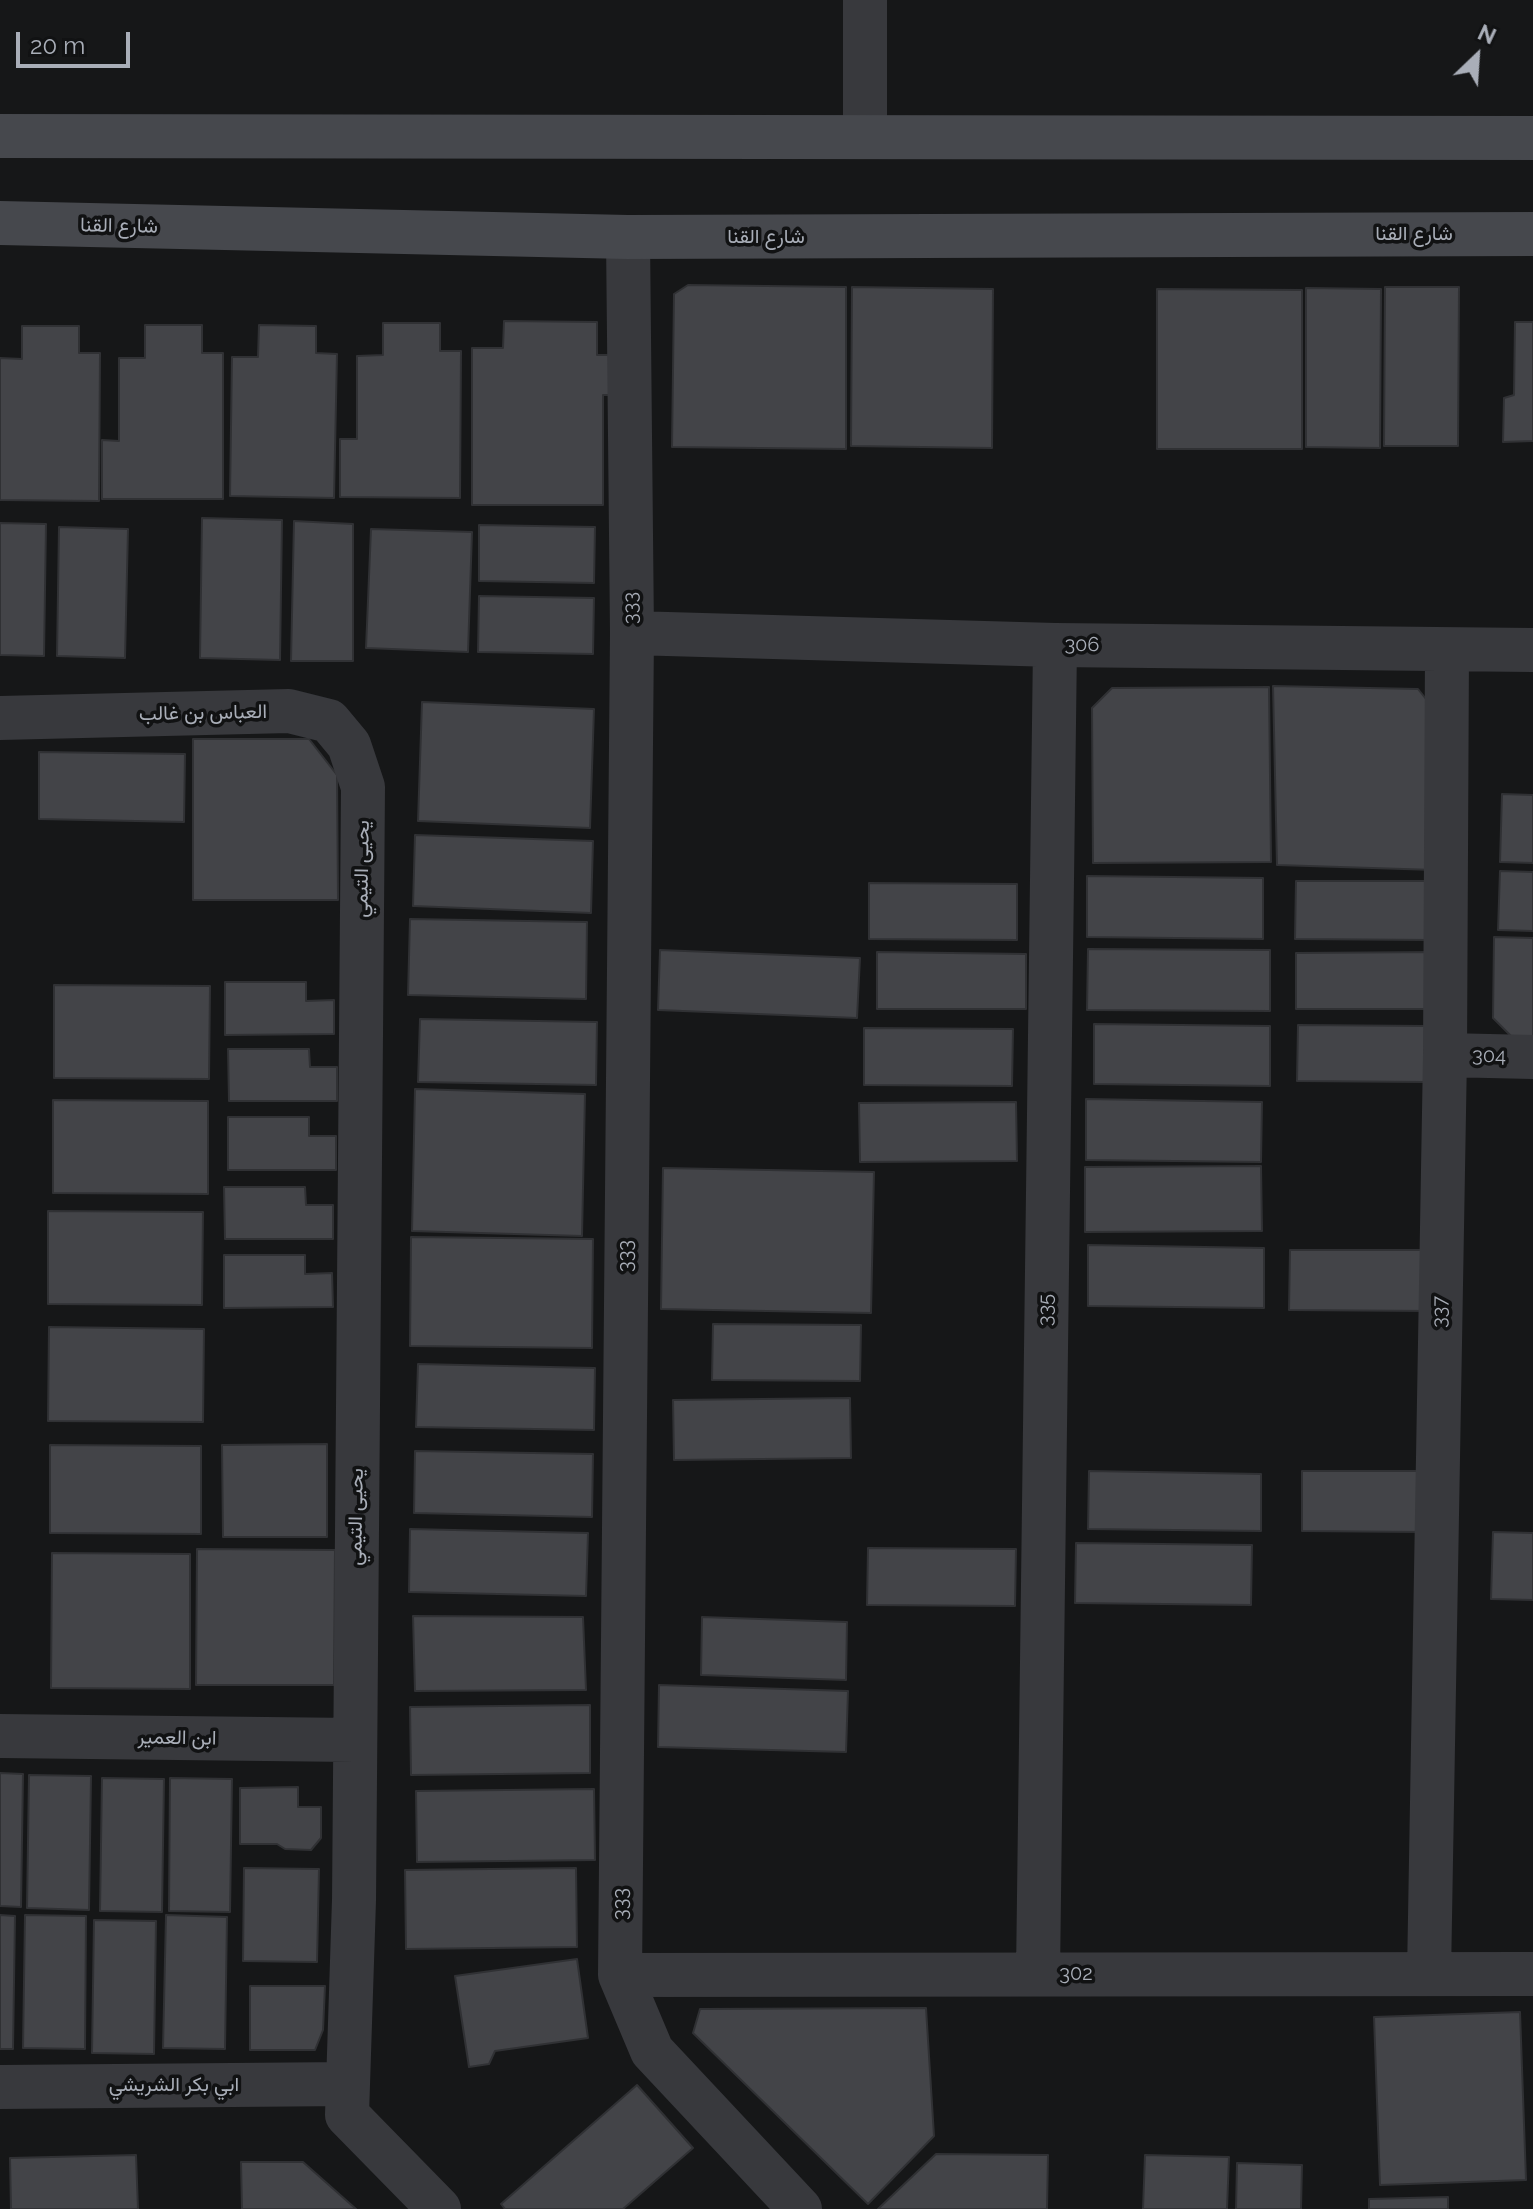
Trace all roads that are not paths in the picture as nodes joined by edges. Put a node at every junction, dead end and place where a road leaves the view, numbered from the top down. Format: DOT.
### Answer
graph roads {
  1 [pos="865,0"];
  2 [pos="0,136"];
  3 [pos="865,137"];
  4 [pos="1533,138"];
  5 [pos="0,223"];
  6 [pos="1533,234"];
  7 [pos="628,237"];
  8 [pos="632,633"];
  9 [pos="1055,645"];
  10 [pos="1447,650"];
  11 [pos="1533,650"];
  12 [pos="0,718"];
  13 [pos="363,787"];
  14 [pos="1445,1055"];
  15 [pos="1533,1057"];
  16 [pos="0,1736"];
  17 [pos="354,1740"];
  18 [pos="1038,1974"];
  19 [pos="1429,1974"];
  20 [pos="1533,1974"];
  21 [pos="620,1975"];
  22 [pos="348,2084"];
  23 [pos="0,2087"];
  24 [pos="439,2209"];
  25 [pos="800,2209"];
  1 -- 3 [label="street"];
  2 -- 3 [label="street"];
  3 -- 4 [label="street"];
  5 -- 7 [label="street, شارع القنا"];
  6 -- 7 [label="street, شارع القنا"];
  7 -- 8 [label="street, 333"];
  8 -- 9 [label="street, 306"];
  8 -- 21 [label="street, 333"];
  9 -- 10 [label="street, 306"];
  9 -- 18 [label="street, 335"];
  10 -- 11 [label="street, 306"];
  10 -- 14 [label="street, 337"];
  12 -- 13 [label="street, العباس بن غالب"];
  13 -- 17 [label="street, يحيى التيمي"];
  14 -- 15 [label="street, 304"];
  14 -- 19 [label="street, 337"];
  16 -- 17 [label="street, ابن العمير"];
  17 -- 22 [label="street, يحيى التيمي"];
  18 -- 19 [label="street, 302"];
  18 -- 21 [label="street, 302"];
  19 -- 20 [label="street, 302"];
  21 -- 25 [label="street, 333"];
  22 -- 23 [label="street, ابي بكر الشريشي"];
  22 -- 24 [label="street, يحيى التيمي"];
}
